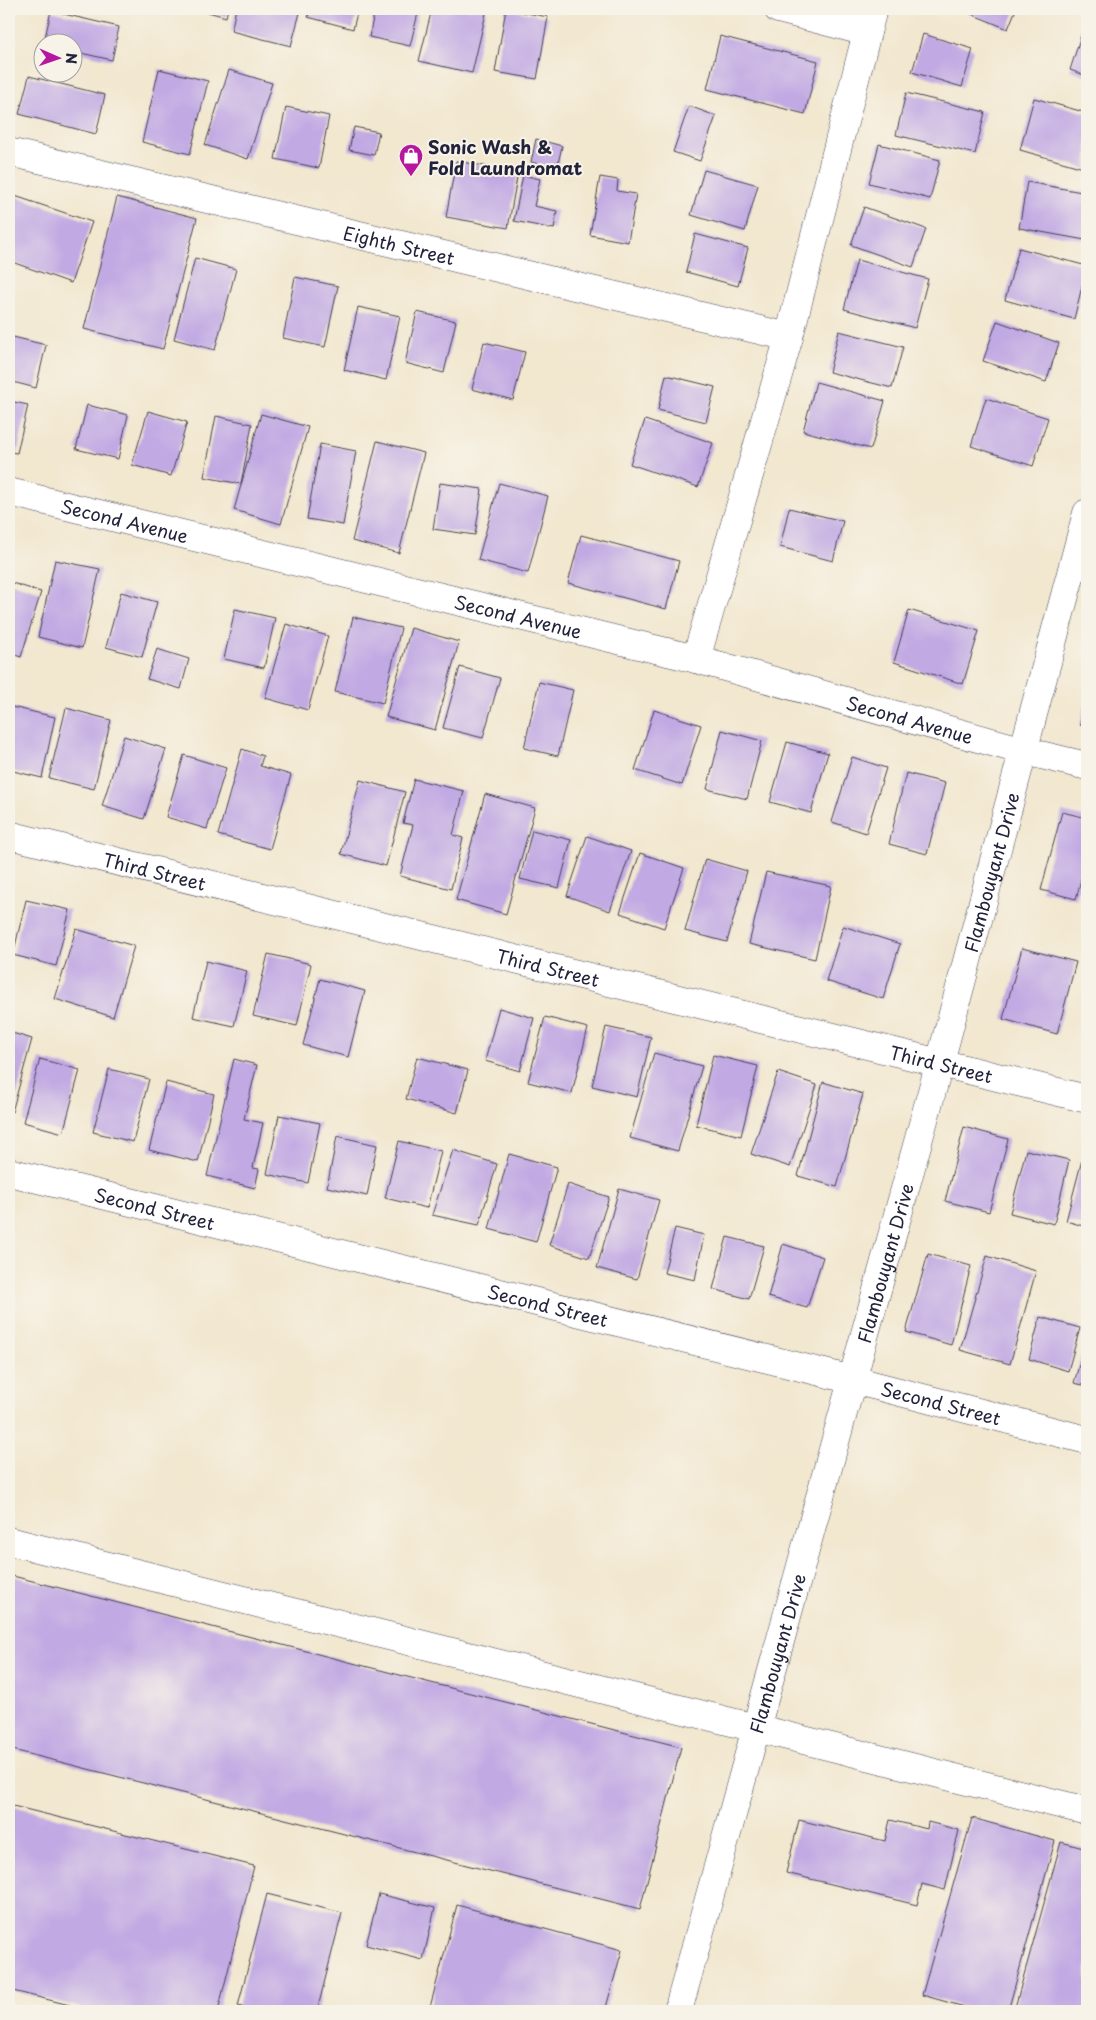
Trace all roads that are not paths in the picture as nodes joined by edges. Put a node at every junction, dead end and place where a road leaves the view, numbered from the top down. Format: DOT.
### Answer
graph roads {
  1 [pos="778,9"];
  2 [pos="870,20"];
  3 [pos="9,152"];
  4 [pos="789,337"];
  5 [pos="9,492"];
  6 [pos="1087,513"];
  7 [pos="696,659"];
  8 [pos="1024,750"];
  9 [pos="1087,766"];
  10 [pos="9,835"];
  11 [pos="940,1062"];
  12 [pos="1087,1099"];
  13 [pos="9,1172"];
  14 [pos="853,1380"];
  15 [pos="1087,1440"];
  16 [pos="9,1541"];
  17 [pos="755,1727"];
  18 [pos="1087,1811"];
  19 [pos="678,2011"];
  1 -- 2 [label="street"];
  2 -- 4 [label="street"];
  3 -- 4 [label="street, Eighth Street"];
  4 -- 7 [label="street"];
  5 -- 7 [label="street, Second Avenue"];
  6 -- 8 [label="street, Flambouyant Drive"];
  7 -- 8 [label="street, Second Avenue"];
  8 -- 9 [label="street, Second Avenue"];
  8 -- 11 [label="street, Flambouyant Drive"];
  10 -- 11 [label="street, Third Street"];
  11 -- 12 [label="street, Third Street"];
  11 -- 14 [label="street, Flambouyant Drive"];
  13 -- 14 [label="street, Second Street"];
  14 -- 15 [label="street, Second Street"];
  14 -- 17 [label="street, Flambouyant Drive"];
  16 -- 17 [label="street"];
  17 -- 18 [label="street"];
  17 -- 19 [label="street, Flambouyant Drive"];
}
